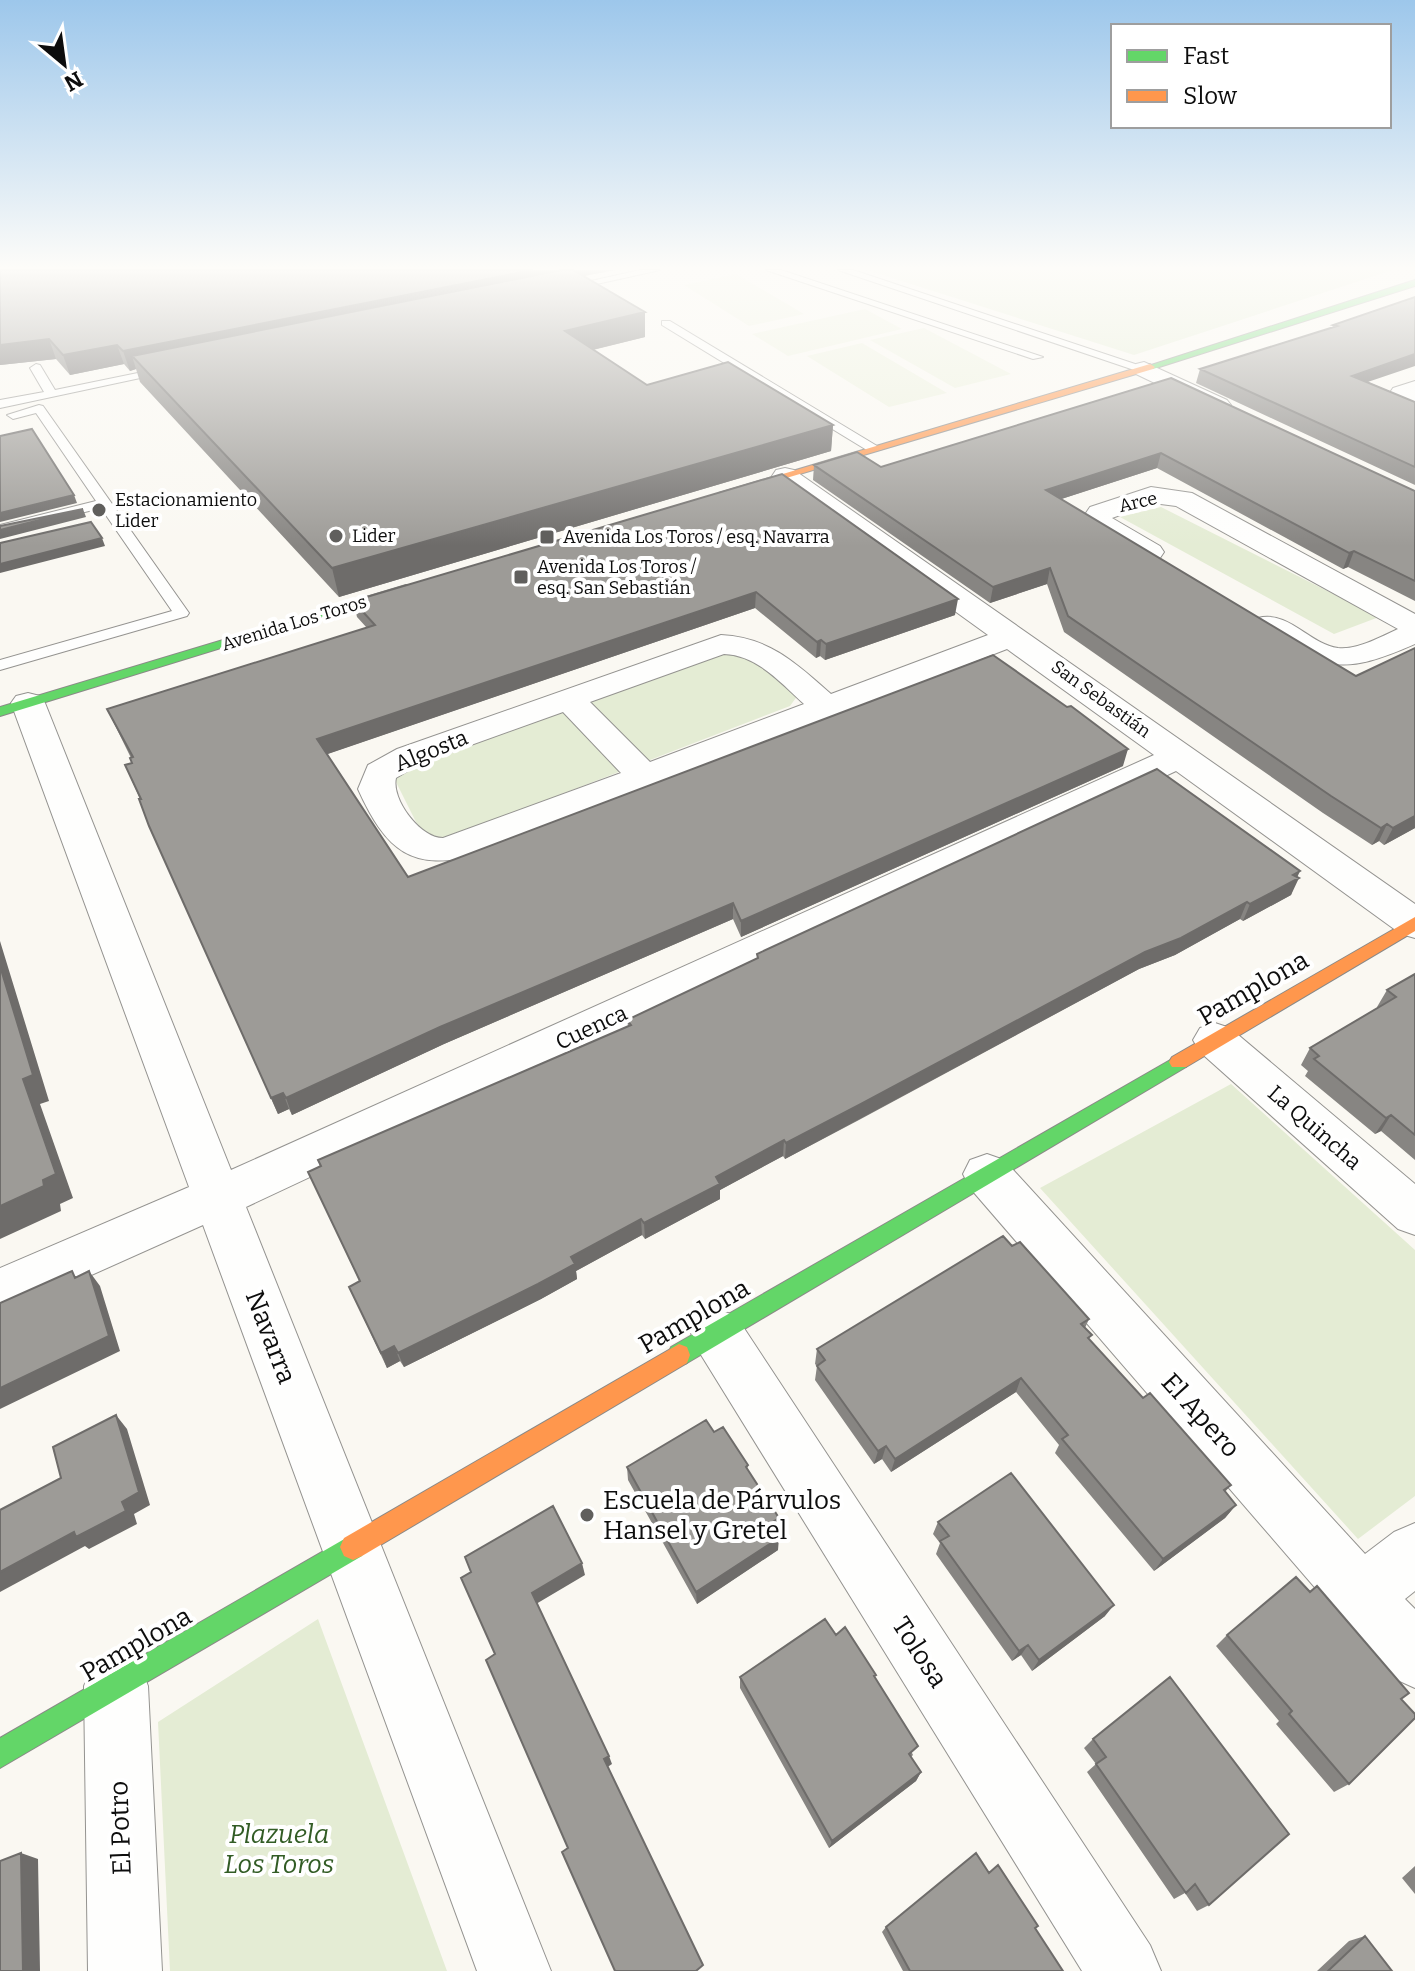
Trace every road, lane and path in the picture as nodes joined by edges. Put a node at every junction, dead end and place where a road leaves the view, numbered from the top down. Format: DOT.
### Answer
graph roads {
  1 [pos="731,362"];
  2 [pos="1123,362"];
  3 [pos="1166,362"];
  4 [pos="36,368"];
  5 [pos="180,368"];
  6 [pos="1144,369"];
  7 [pos="1415,388"];
  8 [pos="51,394"];
  9 [pos="0,404"];
  10 [pos="1415,407"];
  11 [pos="1235,412"];
  12 [pos="0,417"];
  13 [pos="875,449"];
  14 [pos="785,476"];
  15 [pos="713,497"];
  16 [pos="105,503"];
  17 [pos="114,517"];
  18 [pos="0,529"];
  19 [pos="29,538"];
  20 [pos="1174,567"];
  21 [pos="428,583"];
  22 [pos="1240,607"];
  23 [pos="1415,626"];
  24 [pos="1415,633"];
  25 [pos="1013,636"];
  26 [pos="0,665"];
  27 [pos="568,698"];
  28 [pos="826,707"];
  29 [pos="14,708"];
  30 [pos="1180,756"];
  31 [pos="644,777"];
  32 [pos="1415,924"];
  33 [pos="1215,1040"];
  34 [pos="987,1174"];
  35 [pos="218,1197"];
  36 [pos="1415,1214"];
  37 [pos="0,1293"];
  38 [pos="717,1333"];
  39 [pos="352,1548"];
  40 [pos="1415,1553"];
  41 [pos="1361,1595"];
  42 [pos="1415,1656"];
  43 [pos="116,1686"];
  44 [pos="0,1754"];
  45 [pos="125,1971"];
  46 [pos="514,1971"];
  47 [pos="1124,1971"];
  1 -- 13 [label="lane"];
  2 -- 6 [label="lane"];
  3 -- 6 [label="main road"];
  4 -- 8 [label="lane"];
  5 -- 8 [label="lane"];
  6 -- 11 [label="street"];
  6 -- 13 [label="main road"];
  7 -- 10 [label="street"];
  8 -- 9 [label="lane"];
  12 -- 16 [label="lane"];
  13 -- 14 [label="main road"];
  14 -- 15 [label="main road"];
  14 -- 25 [label="street, San Sebastián"];
  16 -- 17 [label="lane"];
  16 -- 18 [label="lane"];
  17 -- 19 [label="lane"];
  17 -- 26 [label="lane"];
  20 -- 23 [label="street, Arce"];
  21 -- 29 [label="main road, Avenida Los Toros"];
  22 -- 24 [label="street"];
  25 -- 28 [label="street, Algosta"];
  25 -- 30 [label="street, San Sebastián"];
  27 -- 28 [label="street, Algosta"];
  27 -- 31 [label="street"];
  27 -- 31 [label="street, Algosta"];
  28 -- 31 [label="street, Algosta"];
  29 -- 35 [label="street, Navarra"];
  30 -- 32 [label="street, San Sebastián"];
  30 -- 35 [label="street, Cuenca"];
  32 -- 33 [label="main road, Pamplona"];
  33 -- 34 [label="main road, Pamplona"];
  33 -- 36 [label="street, La Quincha"];
  34 -- 38 [label="main road, Pamplona"];
  34 -- 41 [label="street, El Apero"];
  35 -- 37 [label="street, Cuenca"];
  35 -- 39 [label="street, Navarra"];
  38 -- 39 [label="main road, Pamplona"];
  38 -- 47 [label="street, Tolosa"];
  39 -- 43 [label="main road, Pamplona"];
  39 -- 46 [label="street, Navarra"];
  40 -- 41 [label="street"];
  41 -- 42 [label="street, El Apero"];
  43 -- 44 [label="main road, Pamplona"];
  43 -- 45 [label="street, El Potro"];
}
